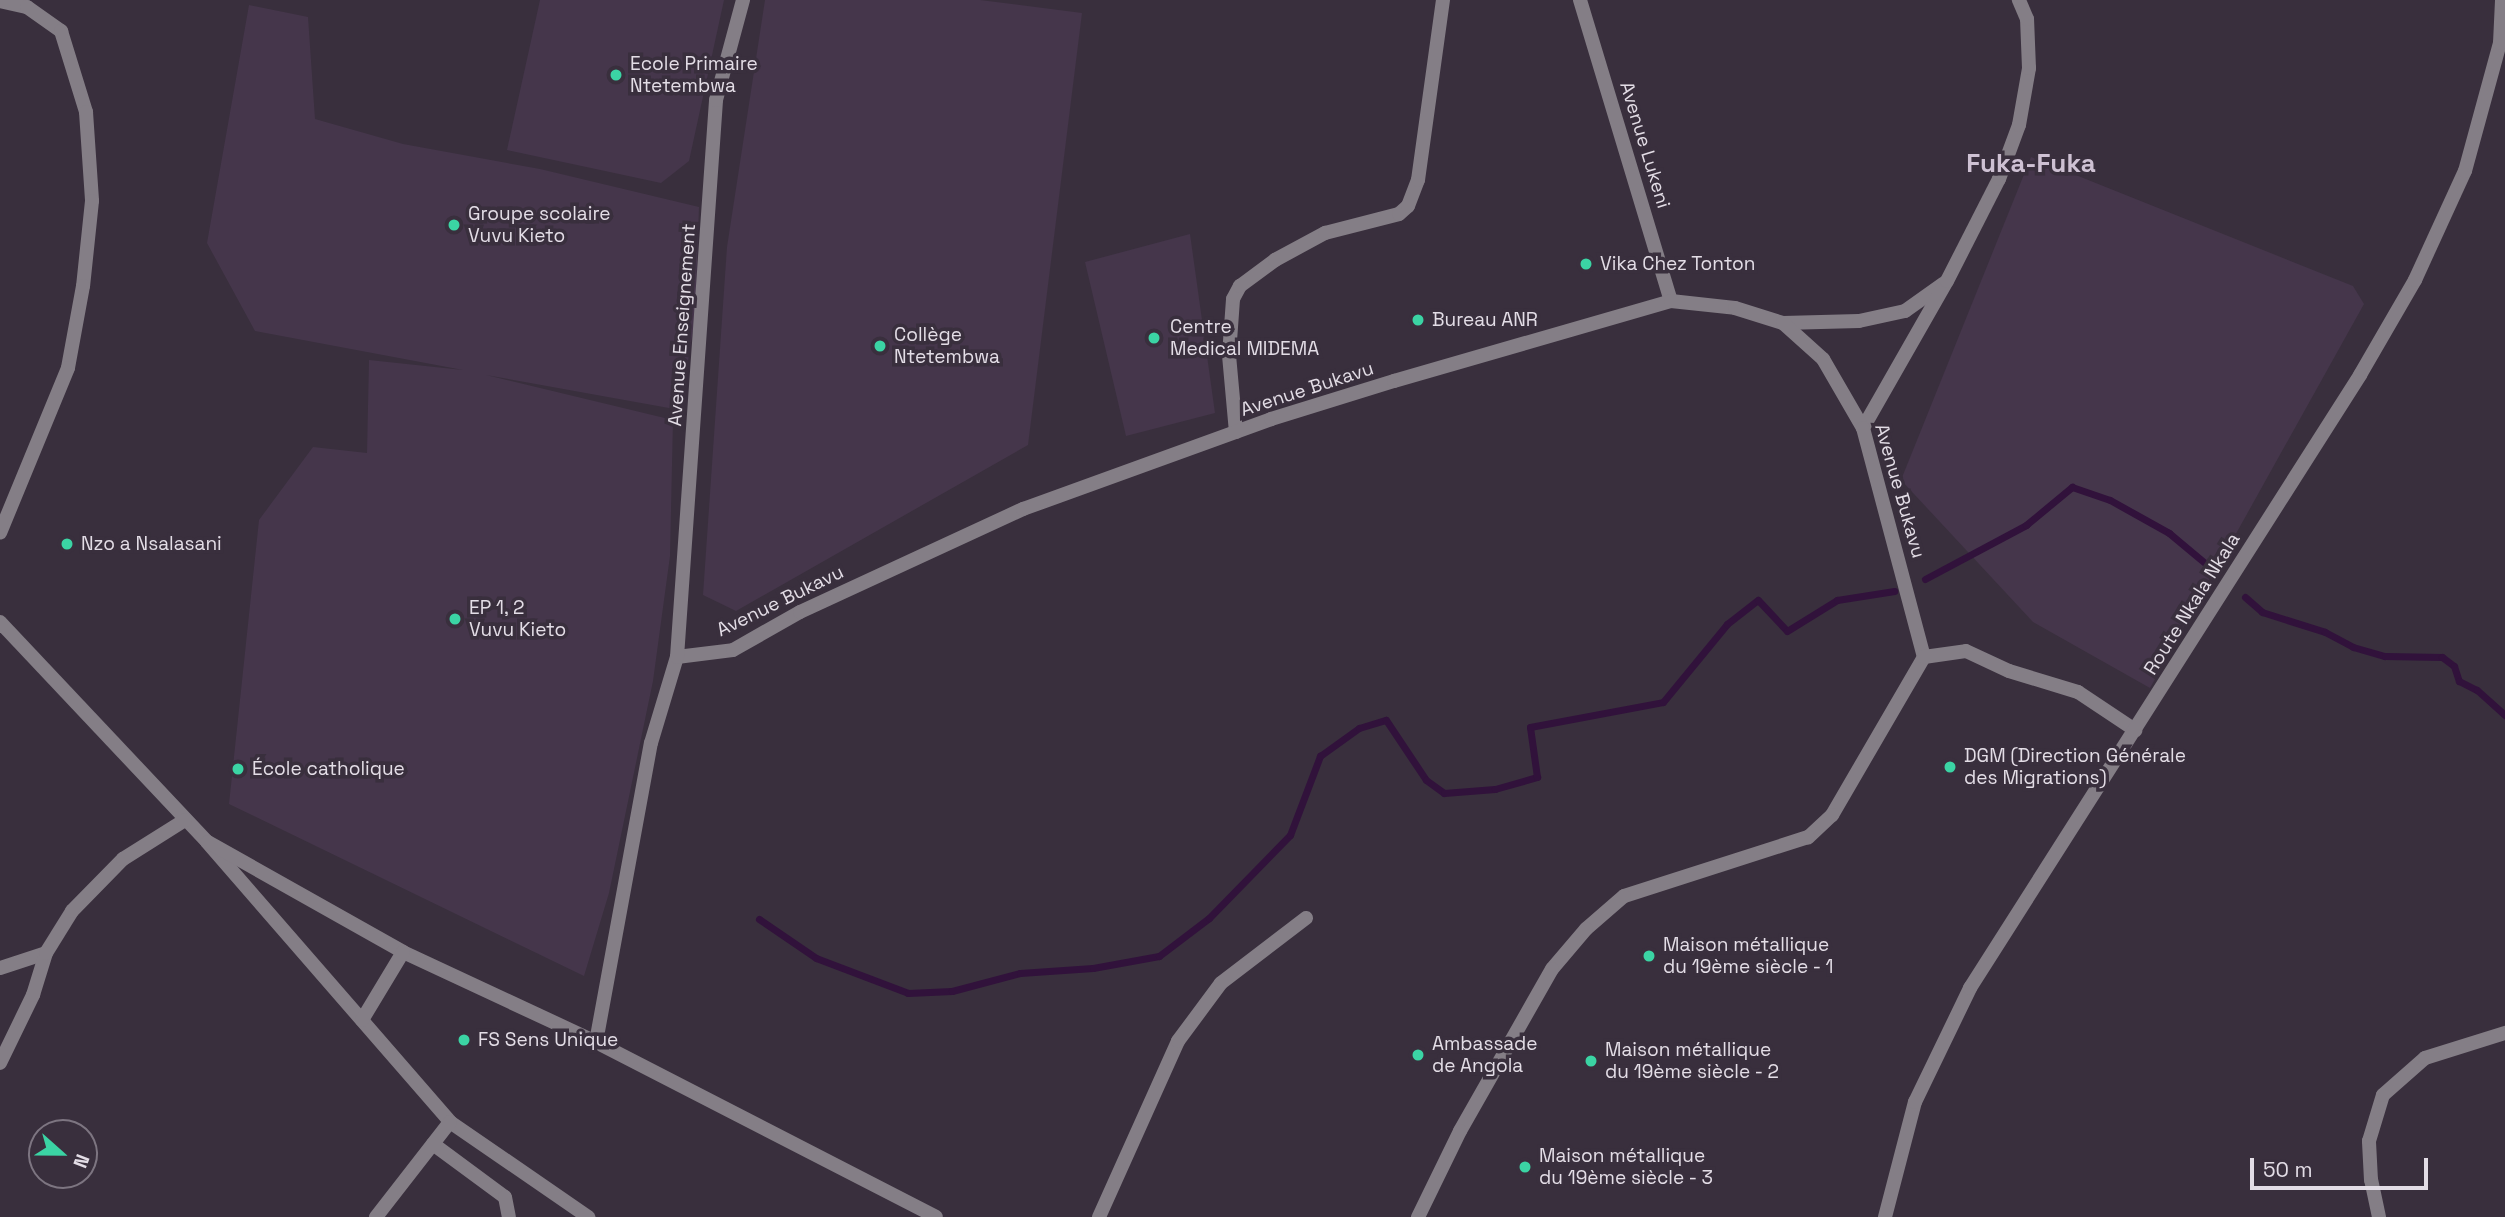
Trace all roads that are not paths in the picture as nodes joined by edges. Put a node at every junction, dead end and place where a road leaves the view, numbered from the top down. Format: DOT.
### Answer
graph roads {
  1 [pos="743,0"];
  2 [pos="1443,0"];
  3 [pos="1580,0"];
  4 [pos="2020,0"];
  5 [pos="2502,0"];
  6 [pos="0,1"];
  7 [pos="2502,43"];
  8 [pos="1947,281"];
  9 [pos="1671,301"];
  10 [pos="1783,323"];
  11 [pos="1863,428"];
  12 [pos="1236,432"];
  13 [pos="0,533"];
  14 [pos="0,622"];
  15 [pos="677,657"];
  16 [pos="1924,657"];
  17 [pos="2135,730"];
  18 [pos="185,820"];
  19 [pos="207,842"];
  20 [pos="1306,918"];
  21 [pos="402,952"];
  22 [pos="46,953"];
  23 [pos="0,968"];
  24 [pos="362,1020"];
  25 [pos="2505,1033"];
  26 [pos="596,1042"];
  27 [pos="0,1063"];
  28 [pos="450,1122"];
  29 [pos="433,1144"];
  30 [pos="376,1217"];
  31 [pos="509,1217"];
  32 [pos="588,1217"];
  33 [pos="936,1217"];
  34 [pos="1099,1217"];
  35 [pos="1418,1217"];
  36 [pos="1885,1217"];
  37 [pos="2379,1217"];
  1 -- 15 [label="street, Avenue Enseignement"];
  2 -- 12 [label="street"];
  3 -- 9 [label="street, Avenue Lukeni"];
  4 -- 8 [label="street"];
  5 -- 7 [label="street, Route Nkala Nkala"];
  6 -- 13 [label="street"];
  7 -- 17 [label="street, Route Nkala Nkala"];
  8 -- 10 [label="street"];
  8 -- 11 [label="street"];
  9 -- 10 [label="street, Avenue Bukavu"];
  9 -- 12 [label="street, Avenue Bukavu"];
  10 -- 11 [label="street, Avenue Bukavu"];
  11 -- 16 [label="street, Avenue Bukavu"];
  12 -- 15 [label="street, Avenue Bukavu"];
  14 -- 18 [label="street"];
  15 -- 26 [label="street, Avenue Enseignement"];
  16 -- 17 [label="street"];
  16 -- 35 [label="street"];
  17 -- 36 [label="street, Route Nkala Nkala"];
  18 -- 19 [label="street"];
  18 -- 22 [label="street"];
  19 -- 21 [label="street"];
  19 -- 24 [label="street"];
  20 -- 34 [label="street"];
  21 -- 24 [label="street"];
  21 -- 26 [label="street"];
  22 -- 23 [label="street"];
  22 -- 27 [label="street"];
  24 -- 28 [label="street"];
  25 -- 37 [label="street"];
  26 -- 33 [label="street"];
  28 -- 29 [label="street"];
  28 -- 32 [label="street"];
  29 -- 30 [label="street"];
  29 -- 31 [label="street"];
}
